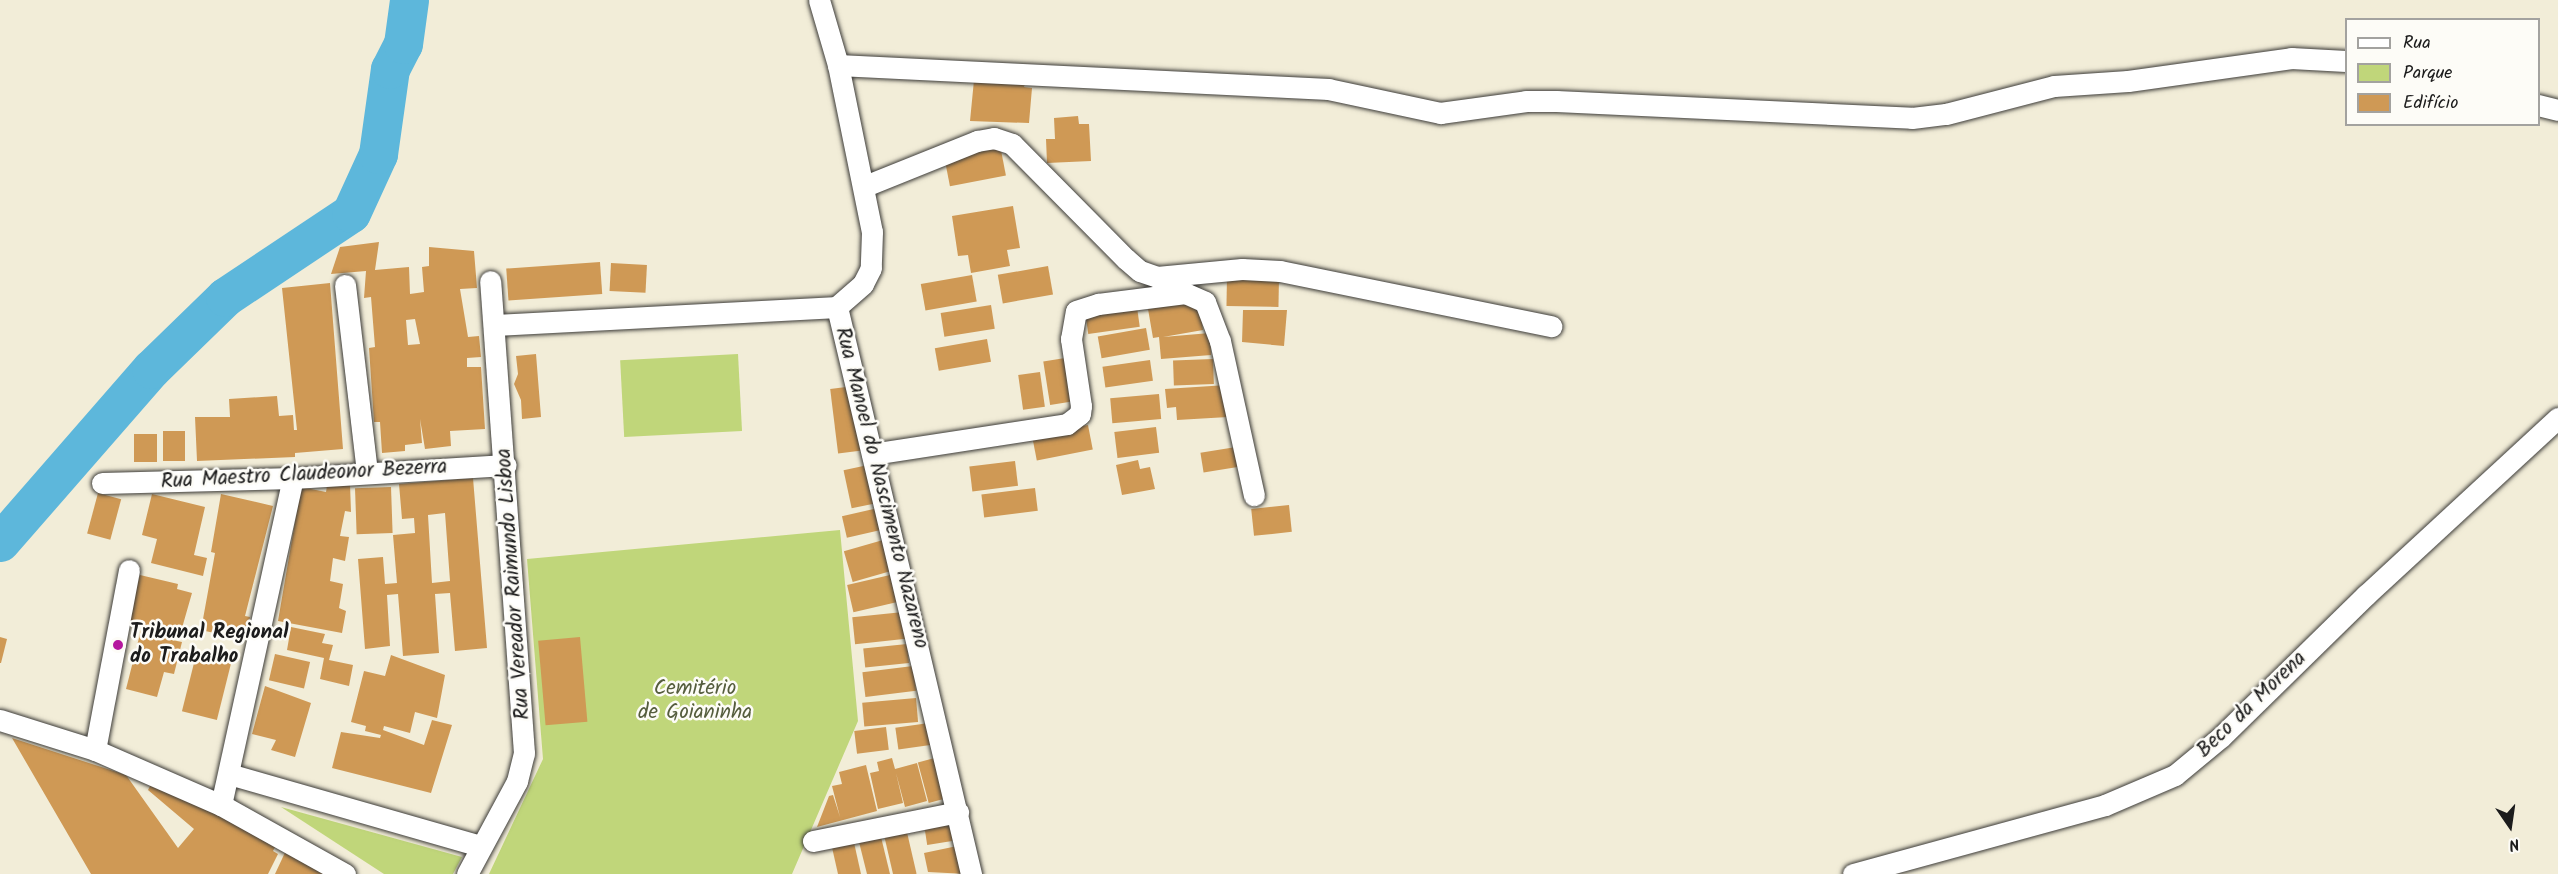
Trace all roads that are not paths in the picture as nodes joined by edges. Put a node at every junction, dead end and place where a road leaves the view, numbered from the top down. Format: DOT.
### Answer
graph roads {
  1 [pos="819,0"];
  2 [pos="2345,61"];
  3 [pos="838,65"];
  4 [pos="2540,106"];
  5 [pos="2558,110"];
  6 [pos="865,186"];
  7 [pos="490,281"];
  8 [pos="345,285"];
  9 [pos="837,307"];
  10 [pos="496,325"];
  11 [pos="1551,326"];
  12 [pos="2558,417"];
  13 [pos="872,454"];
  14 [pos="506,465"];
  15 [pos="367,472"];
  16 [pos="293,478"];
  17 [pos="102,483"];
  18 [pos="1254,495"];
  19 [pos="129,570"];
  20 [pos="0,720"];
  21 [pos="95,750"];
  22 [pos="229,774"];
  23 [pos="221,805"];
  24 [pos="958,812"];
  25 [pos="813,841"];
  26 [pos="480,846"];
  27 [pos="970,868"];
  28 [pos="345,874"];
  29 [pos="467,874"];
  30 [pos="1852,874"];
  1 -- 3 [label="street"];
  2 -- 3 [label="street"];
  3 -- 6 [label="street"];
  4 -- 5 [label="street"];
  6 -- 9 [label="street"];
  6 -- 11 [label="street"];
  7 -- 10 [label="street, Rua Vereador Raimundo Lisboa"];
  8 -- 15 [label="street"];
  9 -- 10 [label="street, Rua Manoel do Nascimento Nazareno"];
  9 -- 13 [label="street, Rua Manoel do Nascimento Nazareno"];
  10 -- 14 [label="street, Rua Vereador Raimundo Lisboa"];
  12 -- 30 [label="street, Beco da Morena"];
  13 -- 18 [label="street"];
  13 -- 24 [label="street, Rua Manoel do Nascimento Nazareno"];
  14 -- 15 [label="street, Rua Maestro Claudeonor Bezerra"];
  14 -- 26 [label="street, Rua Vereador Raimundo Lisboa"];
  15 -- 16 [label="street, Rua Maestro Claudeonor Bezerra"];
  16 -- 17 [label="street, Rua Maestro Claudeonor Bezerra"];
  16 -- 22 [label="street"];
  19 -- 21 [label="street"];
  20 -- 21 [label="street"];
  21 -- 23 [label="street"];
  22 -- 23 [label="street"];
  22 -- 26 [label="street"];
  23 -- 28 [label="street"];
  24 -- 25 [label="street"];
  24 -- 27 [label="street, Rua Manoel do Nascimento Nazareno"];
  26 -- 29 [label="street, Rua Vereador Raimundo Lisboa"];
}
